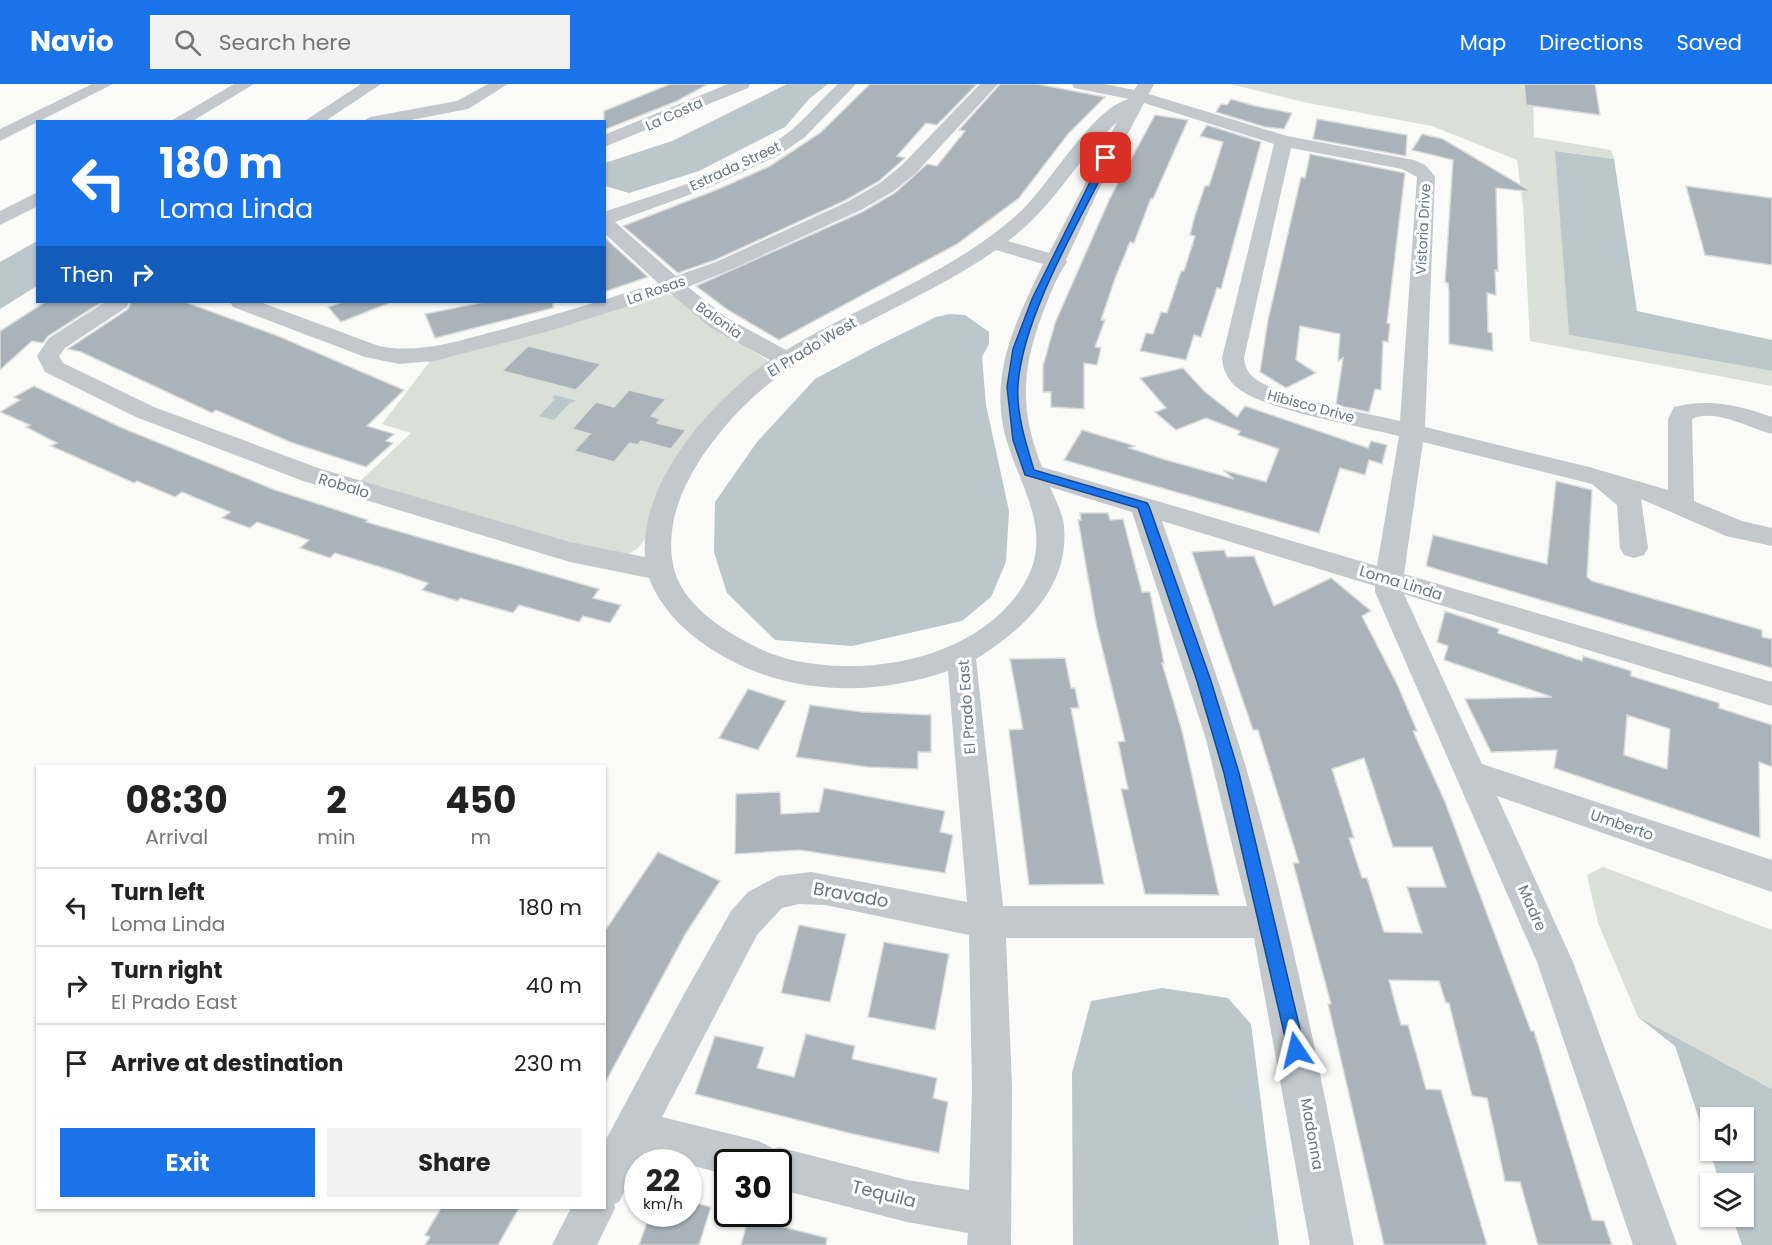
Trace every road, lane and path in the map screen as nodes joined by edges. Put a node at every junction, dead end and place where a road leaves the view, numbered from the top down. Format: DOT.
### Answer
graph roads {
  1 [pos="105,84"];
  2 [pos="124,84"];
  3 [pos="246,84"];
  4 [pos="373,84"];
  5 [pos="500,84"];
  6 [pos="742,84"];
  7 [pos="848,84"];
  8 [pos="990,84"];
  9 [pos="1080,84"];
  10 [pos="1150,88"];
  11 [pos="46,120"];
  12 [pos="47,120"];
  13 [pos="181,120"];
  14 [pos="313,120"];
  15 [pos="381,120"];
  16 [pos="36,125"];
  17 [pos="36,126"];
  18 [pos="0,136"];
  19 [pos="606,141"];
  20 [pos="1284,141"];
  21 [pos="0,146"];
  22 [pos="36,199"];
  23 [pos="0,219"];
  24 [pos="606,219"];
  25 [pos="606,222"];
  26 [pos="994,243"];
  27 [pos="1056,261"];
  28 [pos="673,285"];
  29 [pos="117,303"];
  30 [pos="244,303"];
  31 [pos="303,303"];
  32 [pos="276,316"];
  33 [pos="786,360"];
  34 [pos="1772,426"];
  35 [pos="1412,433"];
  36 [pos="1029,472"];
  37 [pos="1589,475"];
  38 [pos="1681,504"];
  39 [pos="1143,506"];
  40 [pos="1772,537"];
  41 [pos="1634,548"];
  42 [pos="660,570"];
  43 [pos="1389,579"];
  44 [pos="961,654"];
  45 [pos="1772,694"];
  46 [pos="1473,774"];
  47 [pos="1772,876"];
  48 [pos="987,922"];
  49 [pos="1268,922"];
  50 [pos="634,1130"];
  51 [pos="714,1150"];
  52 [pos="792,1171"];
  53 [pos="606,1183"];
  54 [pos="593,1209"];
  55 [pos="990,1230"];
  56 [pos="574,1245"];
  57 [pos="1332,1245"];
  58 [pos="1655,1245"];
  1 -- 11 [label="street"];
  2 -- 12 [label="street"];
  3 -- 13 [label="street"];
  4 -- 14 [label="street"];
  5 -- 15 [label="street"];
  6 -- 19 [label="street, La Costa"];
  7 -- 24 [label="street, Estrada Street"];
  8 -- 28 [label="street, La Rosas"];
  9 -- 10 [label="street"];
  10 -- 20 [label="street, Vistoria Drive"];
  10 -- 26 [label="street, El Prado West"];
  10 -- 27 [label="street, El Prado East"];
  16 -- 18 [label="street"];
  17 -- 21 [label="street"];
  20 -- 35 [label="street, Vistoria Drive"];
  20 -- 35 [label="street, Hibisco Drive"];
  22 -- 23 [label="street"];
  25 -- 28 [label="street, Balonia"];
  26 -- 27 [label="street"];
  26 -- 33 [label="street, El Prado West"];
  27 -- 36 [label="street, El Prado East"];
  28 -- 32 [label="street, La Rosas"];
  28 -- 33 [label="street, Balonia"];
  29 -- 42 [label="street, Robalo"];
  30 -- 32 [label="street, La Rosas"];
  31 -- 32 [label="street"];
  33 -- 42 [label="street, El Prado West"];
  34 -- 38 [label="street"];
  35 -- 37 [label="street, Hibisco Drive"];
  35 -- 43 [label="street, Vistoria Drive"];
  36 -- 39 [label="street, Loma Linda"];
  36 -- 44 [label="street, El Prado East"];
  37 -- 38 [label="street"];
  37 -- 41 [label="street"];
  38 -- 40 [label="street"];
  39 -- 43 [label="street, Loma Linda"];
  39 -- 49 [label="street, Madonna"];
  42 -- 44 [label="street, El Prado West"];
  43 -- 45 [label="street, Loma Linda"];
  43 -- 46 [label="street, Madre"];
  44 -- 48 [label="street, El Prado East"];
  46 -- 47 [label="street, Umberto"];
  46 -- 58 [label="street, Madre"];
  48 -- 49 [label="street, Bravado"];
  48 -- 50 [label="street, Bravado"];
  48 -- 55 [label="street, El Prado East"];
  49 -- 57 [label="street, Madonna"];
  50 -- 51 [label="street"];
  50 -- 53 [label="street, Bravado"];
  52 -- 55 [label="street, Tequila"];
  54 -- 56 [label="street"];
}
